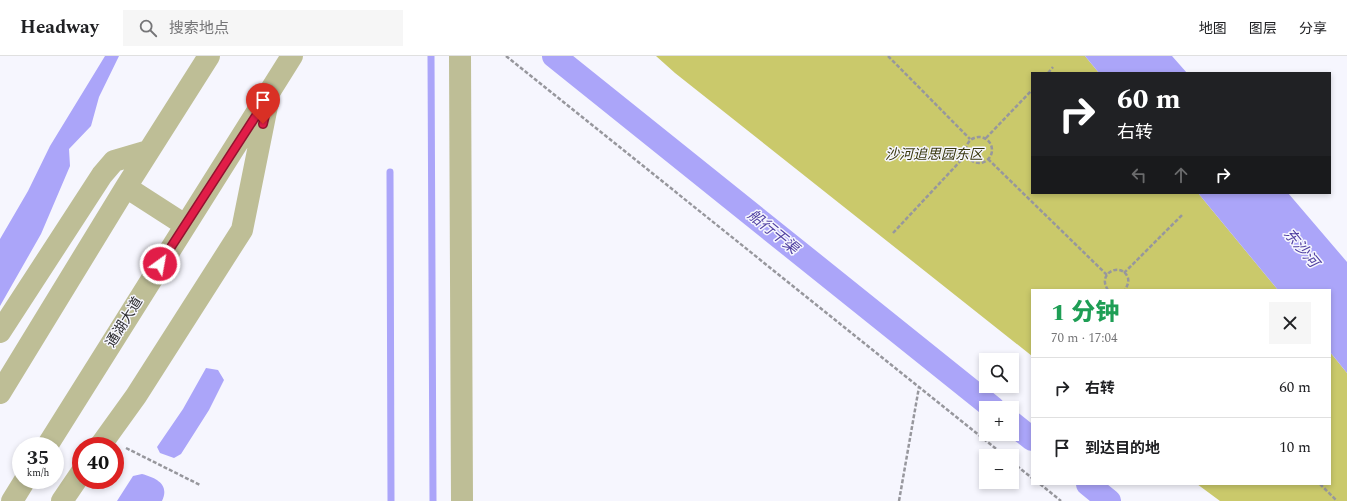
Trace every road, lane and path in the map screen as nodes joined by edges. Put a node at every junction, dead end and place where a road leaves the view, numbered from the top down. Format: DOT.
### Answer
graph roads {
  1 [pos="209,56"];
  2 [pos="292,56"];
  3 [pos="460,56"];
  4 [pos="506,56"];
  5 [pos="888,56"];
  6 [pos="1053,67"];
  7 [pos="1049,72"];
  8 [pos="1031,91"];
  9 [pos="270,94"];
  10 [pos="986,138"];
  11 [pos="970,139"];
  12 [pos="148,152"];
  13 [pos="966,155"];
  14 [pos="988,159"];
  15 [pos="126,186"];
  16 [pos="1183,214"];
  17 [pos="185,225"];
  18 [pos="893,233"];
  19 [pos="1124,273"];
  20 [pos="1107,275"];
  21 [pos="1108,289"];
  22 [pos="1125,289"];
  23 [pos="0,332"];
  24 [pos="919,388"];
  25 [pos="0,393"];
  26 [pos="53,437"];
  27 [pos="107,437"];
  28 [pos="996,449"];
  29 [pos="124,451"];
  30 [pos="1019,468"];
  31 [pos="1031,477"];
  32 [pos="200,485"];
  33 [pos="1041,485"];
  34 [pos="1321,485"];
  35 [pos="72,486"];
  36 [pos="19,489"];
  37 [pos="12,501"];
  38 [pos="62,501"];
  39 [pos="462,501"];
  40 [pos="899,501"];
  41 [pos="1061,501"];
  42 [pos="1337,501"];
  1 -- 12 [label="street"];
  2 -- 9 [label="street, 通湖大道"];
  3 -- 39 [label="street"];
  4 -- 24 [label="path"];
  5 -- 11 [label="path"];
  6 -- 7 [label="path"];
  8 -- 10 [label="path"];
  9 -- 17 [label="street, 通湖大道"];
  9 -- 27 [label="street"];
  10 -- 11 [label="path"];
  10 -- 14 [label="path"];
  11 -- 13 [label="path"];
  12 -- 15 [label="street"];
  12 -- 23 [label="street"];
  13 -- 14 [label="path"];
  13 -- 18 [label="path"];
  14 -- 20 [label="path"];
  15 -- 17 [label="street"];
  15 -- 25 [label="street"];
  16 -- 19 [label="path"];
  17 -- 26 [label="street, 通湖大道"];
  19 -- 20 [label="path"];
  19 -- 22 [label="path"];
  20 -- 21 [label="path"];
  24 -- 28 [label="path"];
  24 -- 40 [label="path"];
  29 -- 32 [label="path"];
  30 -- 31 [label="path"];
  33 -- 41 [label="path"];
  34 -- 42 [label="path"];
  35 -- 38 [label="street"];
  36 -- 37 [label="street"];
}
